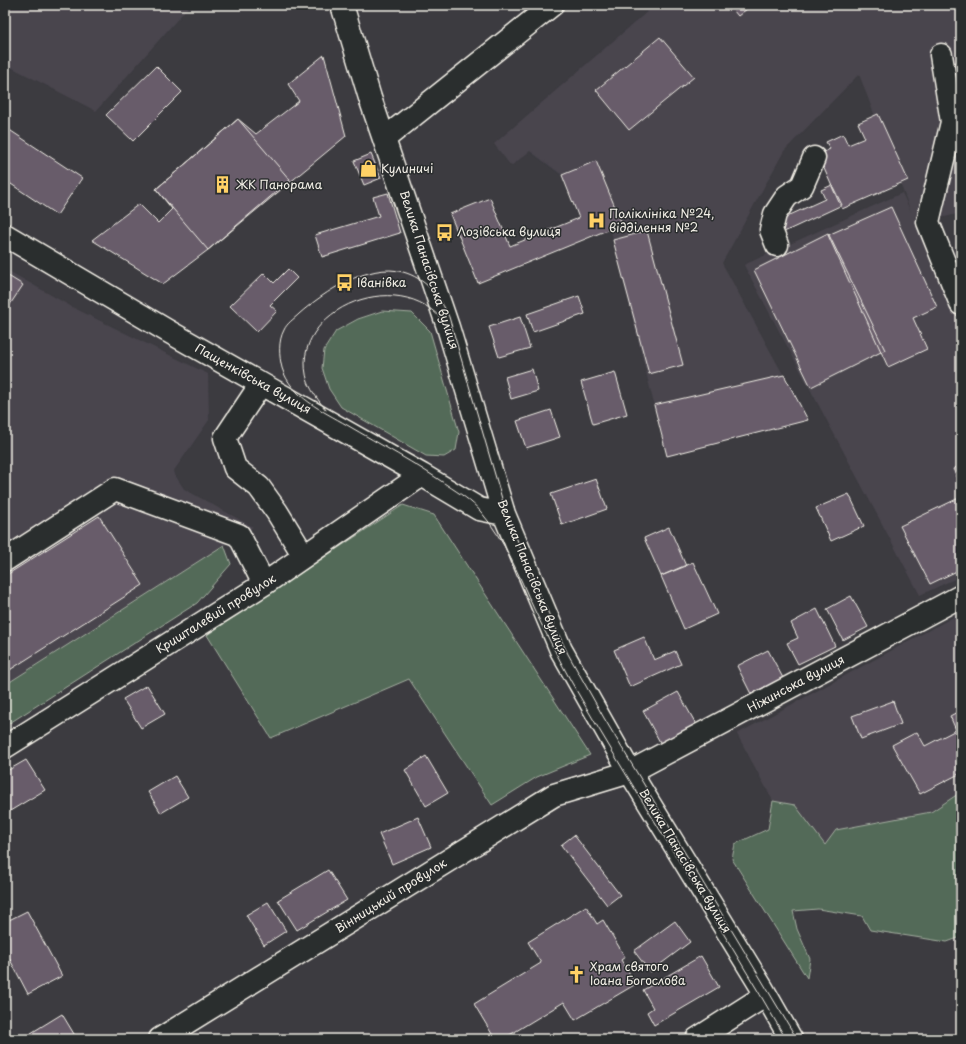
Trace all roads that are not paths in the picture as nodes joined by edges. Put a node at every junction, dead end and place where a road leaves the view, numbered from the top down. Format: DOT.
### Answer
graph roads {
  1 [pos="342,5"];
  2 [pos="552,5"];
  3 [pos="941,55"];
  4 [pos="384,139"];
  5 [pos="814,158"];
  6 [pos="5,235"];
  7 [pos="777,245"];
  8 [pos="961,304"];
  9 [pos="261,384"];
  10 [pos="422,475"];
  11 [pos="504,514"];
  12 [pos="304,556"];
  13 [pos="5,560"];
  14 [pos="264,584"];
  15 [pos="961,596"];
  16 [pos="5,747"];
  17 [pos="630,772"];
  18 [pos="766,995"];
  19 [pos="160,1039"];
  20 [pos="697,1039"];
  21 [pos="791,1039"];
  1 -- 4 [label="street, Велика Панасівська вулиця"];
  2 -- 4 [label="street"];
  3 -- 8 [label="street"];
  4 -- 11 [label="street, Велика Панасівська вулиця"];
  5 -- 7 [label="street"];
  6 -- 9 [label="street, Пащенківська вулиця"];
  9 -- 10 [label="street, Пащенківська вулиця"];
  9 -- 12 [label="street"];
  10 -- 11 [label="street, Пащенківська вулиця"];
  10 -- 12 [label="street, Кришталевий провулок"];
  11 -- 17 [label="street, Велика Панасівська вулиця"];
  12 -- 14 [label="street, Кришталевий провулок"];
  13 -- 14 [label="street"];
  14 -- 16 [label="street, Кришталевий провулок"];
  15 -- 17 [label="street, Ніжинська вулиця"];
  17 -- 18 [label="street, Велика Панасівська вулиця"];
  17 -- 19 [label="street, Вінницький провулок"];
  18 -- 20 [label="street"];
  18 -- 21 [label="street, Велика Панасівська вулиця"];
}
